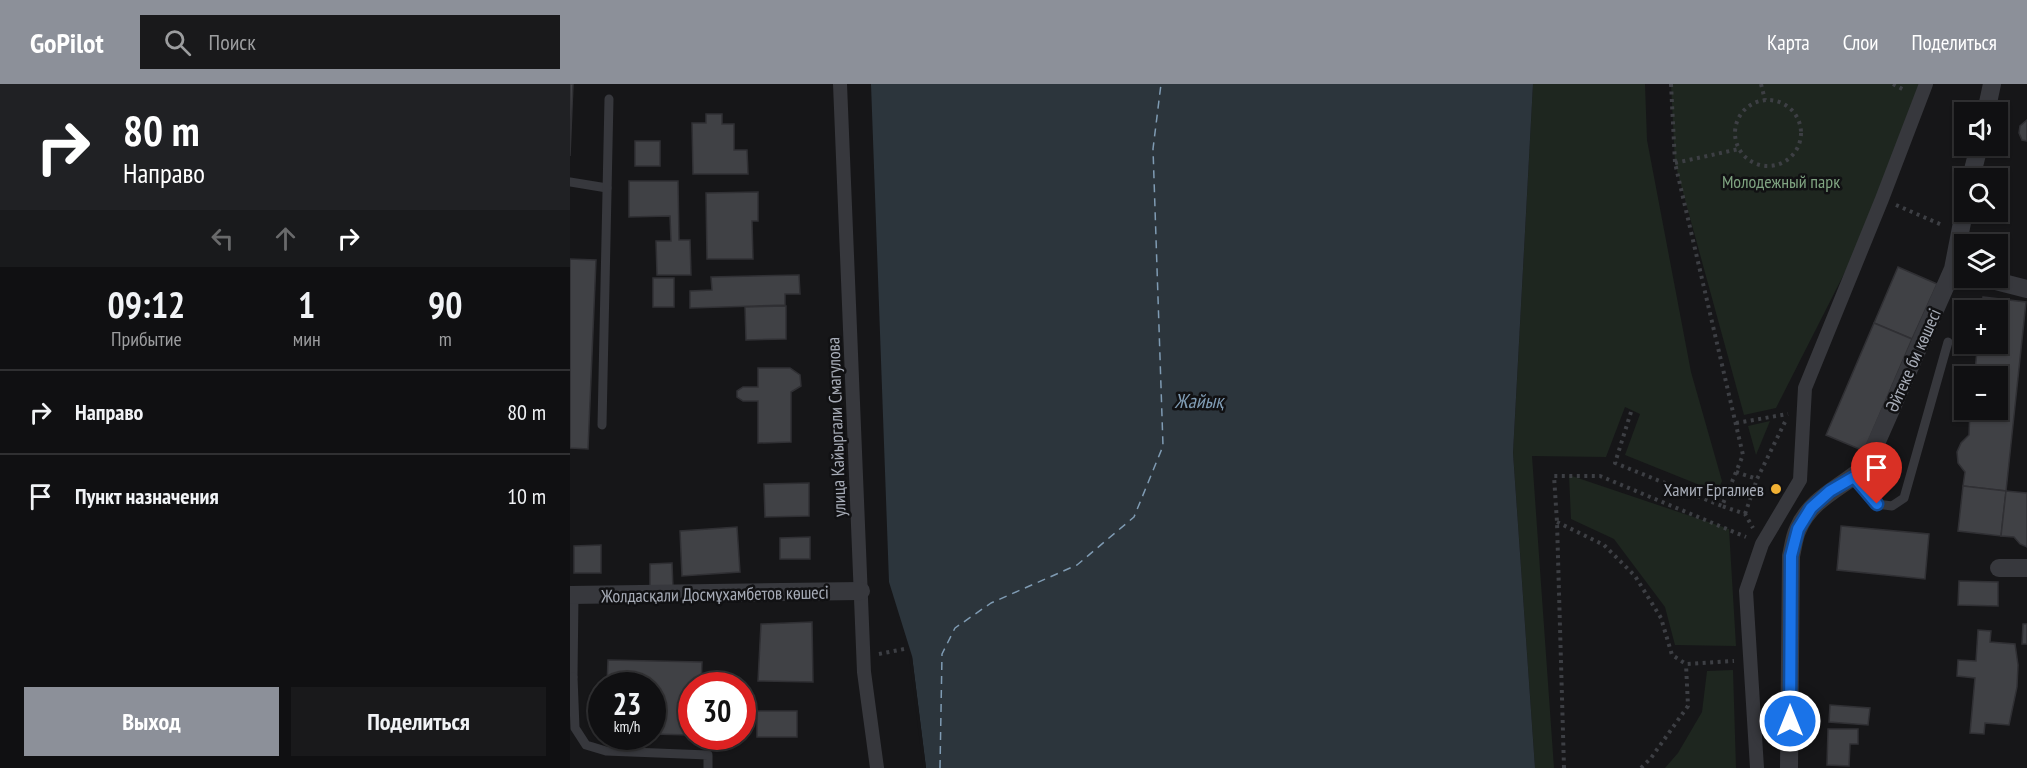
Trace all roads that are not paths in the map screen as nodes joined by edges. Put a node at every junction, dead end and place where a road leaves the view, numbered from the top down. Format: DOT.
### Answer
graph roads {
  1 [pos="840,84"];
  2 [pos="1926,84"];
  3 [pos="1992,84"];
  4 [pos="609,99"];
  5 [pos="1988,102"];
  6 [pos="570,182"];
  7 [pos="607,188"];
  8 [pos="1954,281"];
  9 [pos="2008,284"];
  10 [pos="2027,289"];
  11 [pos="1948,342"];
  12 [pos="602,425"];
  13 [pos="1854,477"];
  14 [pos="1999,568"];
  15 [pos="2027,568"];
  16 [pos="861,591"];
  17 [pos="572,595"];
  18 [pos="572,677"];
  19 [pos="708,768"];
  20 [pos="876,768"];
  21 [pos="1757,768"];
  22 [pos="1789,768"];
  1 -- 16 [label="street, улица Кайыргали Смагулова"];
  2 -- 21 [label="street"];
  3 -- 5 [label="street"];
  4 -- 7 [label="lane"];
  6 -- 7 [label="lane"];
  7 -- 12 [label="lane"];
  8 -- 13 [label="street, Әйтеке би көшесі"];
  9 -- 10 [label="street"];
  11 -- 13 [label="lane"];
  13 -- 22 [label="street, Әйтеке би көшесі"];
  14 -- 15 [label="street"];
  16 -- 17 [label="street, Жолдасқали Досмұхамбетов көшесі"];
  16 -- 20 [label="street, улица Кайыргали Смагулова"];
  17 -- 18 [label="lane"];
  18 -- 19 [label="lane"];
}
